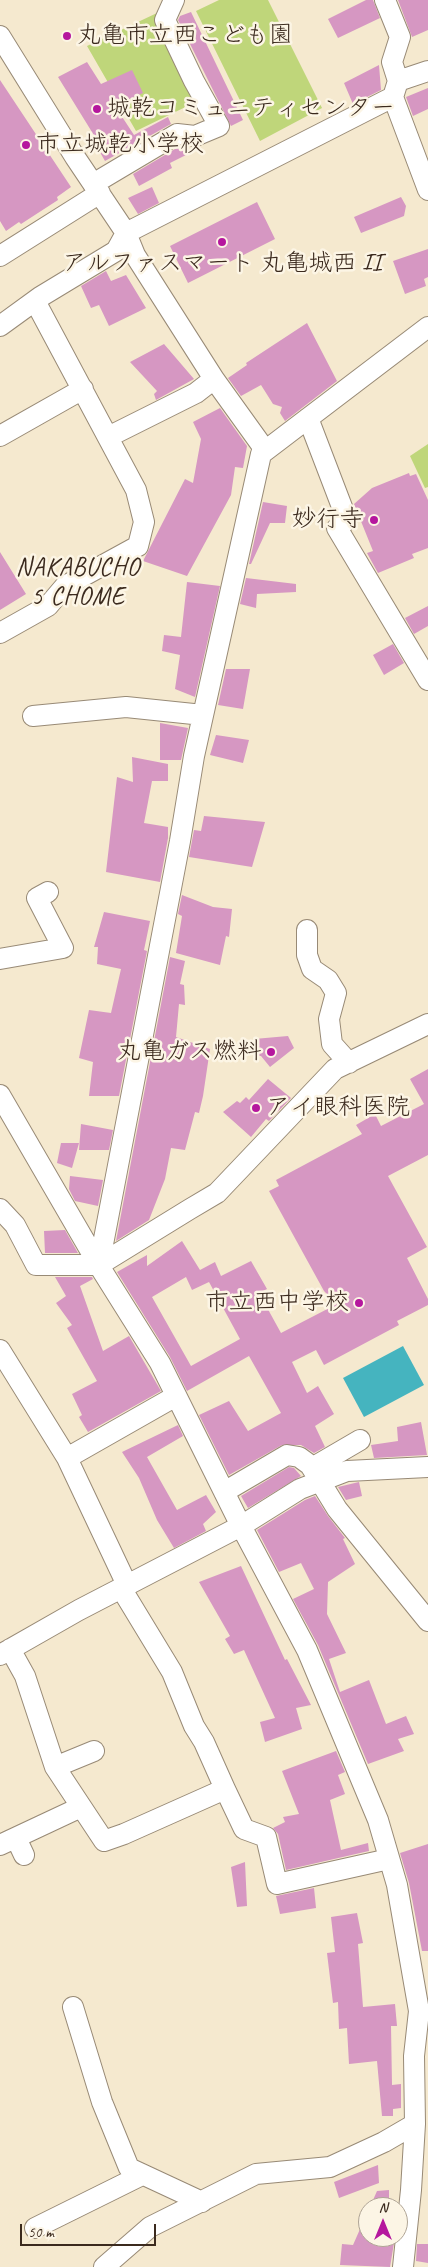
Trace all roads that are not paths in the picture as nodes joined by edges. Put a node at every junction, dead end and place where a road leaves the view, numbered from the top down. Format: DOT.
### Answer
graph roads {
  1 [pos="174,0"];
  2 [pos="385,0"];
  3 [pos="0,36"];
  4 [pos="428,70"];
  5 [pos="396,89"];
  6 [pos="97,188"];
  7 [pos="428,190"];
  8 [pos="126,233"];
  9 [pos="0,256"];
  10 [pos="35,301"];
  11 [pos="0,326"];
  12 [pos="428,327"];
  13 [pos="214,379"];
  14 [pos="83,389"];
  15 [pos="308,418"];
  16 [pos="0,436"];
  17 [pos="108,438"];
  18 [pos="265,450"];
  19 [pos="0,633"];
  20 [pos="427,677"];
  21 [pos="202,715"];
  22 [pos="33,716"];
  23 [pos="48,892"];
  24 [pos="307,930"];
  25 [pos="0,959"];
  26 [pos="428,1024"];
  27 [pos="349,1063"];
  28 [pos="0,1095"];
  29 [pos="0,1209"];
  30 [pos="99,1265"];
  31 [pos="0,1350"];
  32 [pos="7,1377"];
  33 [pos="176,1396"];
  34 [pos="360,1440"];
  35 [pos="67,1458"];
  36 [pos="428,1468"];
  37 [pos="315,1474"];
  38 [pos="224,1492"];
  39 [pos="241,1526"];
  40 [pos="124,1587"];
  41 [pos="428,1621"];
  42 [pos="5,1652"];
  43 [pos="94,1751"];
  44 [pos="55,1767"];
  45 [pos="224,1789"];
  46 [pos="81,1807"];
  47 [pos="13,1846"];
  48 [pos="389,1859"];
  49 [pos="74,2007"];
  50 [pos="421,2070"];
  51 [pos="415,2124"];
  52 [pos="136,2172"];
  53 [pos="202,2202"];
  54 [pos="35,2228"];
  55 [pos="104,2267"];
  56 [pos="403,2267"];
  1 -- 6 [label="street"];
  2 -- 5 [label="street"];
  3 -- 6 [label="street"];
  4 -- 5 [label="street"];
  5 -- 7 [label="street"];
  5 -- 8 [label="street"];
  6 -- 8 [label="street"];
  6 -- 9 [label="street"];
  8 -- 10 [label="street"];
  8 -- 13 [label="street"];
  10 -- 11 [label="street"];
  10 -- 14 [label="street"];
  12 -- 15 [label="street"];
  13 -- 17 [label="street"];
  13 -- 18 [label="street"];
  14 -- 16 [label="street"];
  14 -- 17 [label="street"];
  15 -- 18 [label="street"];
  15 -- 20 [label="street"];
  17 -- 19 [label="street"];
  18 -- 21 [label="street"];
  21 -- 22 [label="street"];
  21 -- 30 [label="street"];
  23 -- 25 [label="street"];
  24 -- 27 [label="street"];
  26 -- 27 [label="street"];
  27 -- 30 [label="street"];
  28 -- 30 [label="street"];
  29 -- 30 [label="street"];
  30 -- 33 [label="street"];
  31 -- 32 [label="street"];
  32 -- 35 [label="street"];
  33 -- 35 [label="street"];
  33 -- 38 [label="street"];
  34 -- 37 [label="street"];
  35 -- 40 [label="street"];
  36 -- 37 [label="street"];
  37 -- 38 [label="street"];
  37 -- 39 [label="street"];
  37 -- 41 [label="street"];
  38 -- 39 [label="street"];
  39 -- 40 [label="street"];
  39 -- 48 [label="street"];
  40 -- 42 [label="street"];
  40 -- 45 [label="street"];
  42 -- 44 [label="street"];
  43 -- 44 [label="street"];
  44 -- 46 [label="street"];
  45 -- 46 [label="street"];
  45 -- 48 [label="street"];
  46 -- 47 [label="street"];
  48 -- 50 [label="street"];
  49 -- 52 [label="street"];
  50 -- 51 [label="street"];
  51 -- 53 [label="street"];
  51 -- 56 [label="street"];
  52 -- 53 [label="street"];
  52 -- 54 [label="street"];
  53 -- 55 [label="street"];
}
